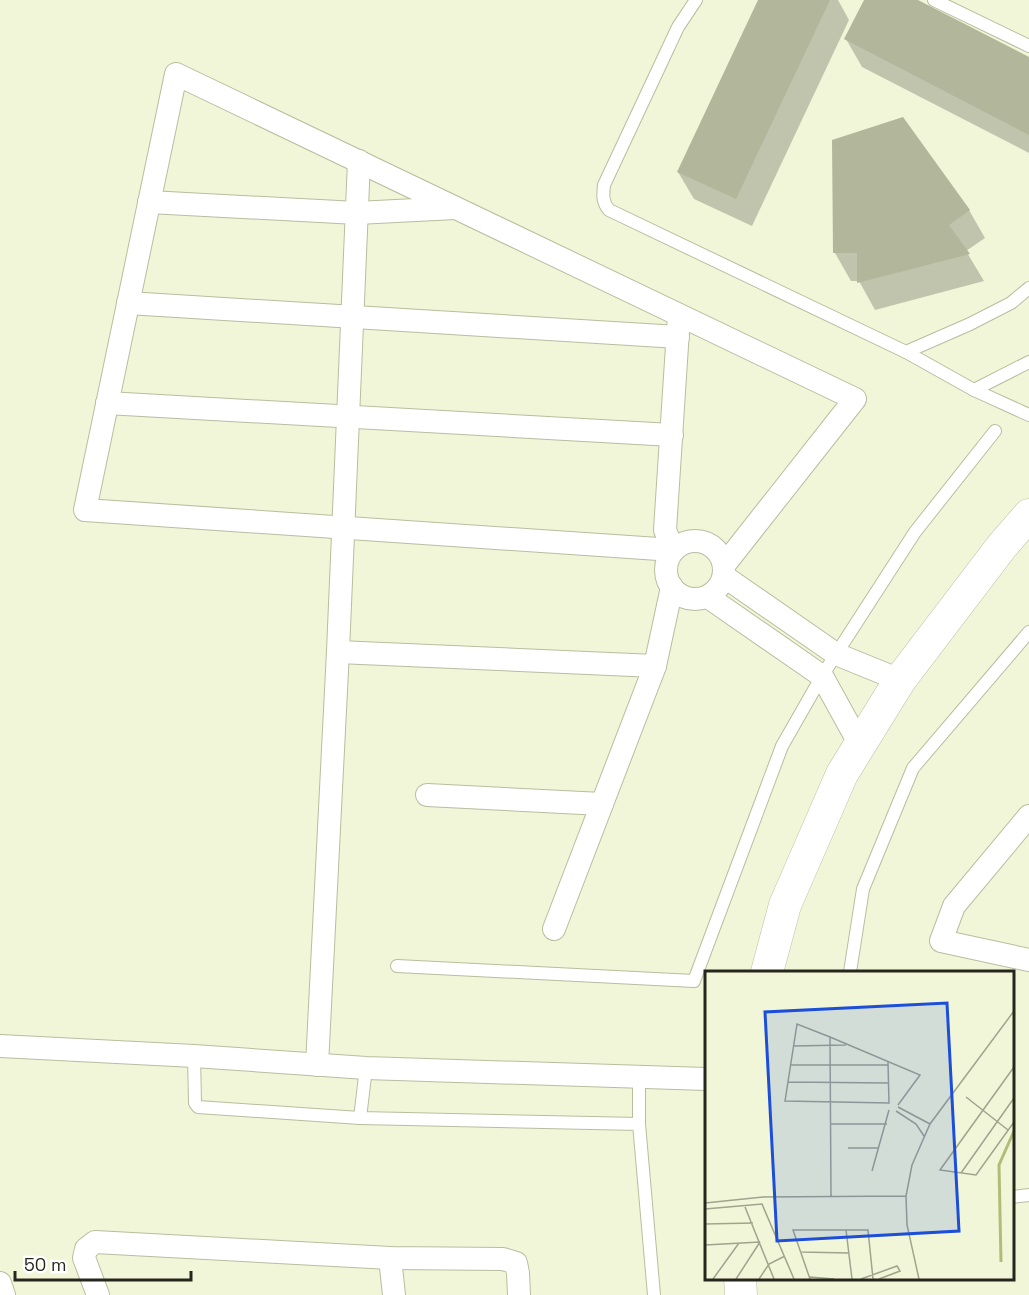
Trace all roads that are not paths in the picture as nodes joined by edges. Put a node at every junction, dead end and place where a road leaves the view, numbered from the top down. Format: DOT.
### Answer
graph roads {
  1 [pos="696,0"];
  2 [pos="934,0"];
  3 [pos="1029,46"];
  4 [pos="359,161"];
  5 [pos="149,202"];
  6 [pos="456,208"];
  7 [pos="357,213"];
  8 [pos="1029,288"];
  9 [pos="128,303"];
  10 [pos="352,317"];
  11 [pos="678,326"];
  12 [pos="906,352"];
  13 [pos="1029,362"];
  14 [pos="974,390"];
  15 [pos="107,403"];
  16 [pos="1029,415"];
  17 [pos="348,417"];
  18 [pos="995,431"];
  19 [pos="672,435"];
  20 [pos="1029,515"];
  21 [pos="343,528"];
  22 [pos="672,550"];
  23 [pos="725,570"];
  24 [pos="672,588"];
  25 [pos="708,597"];
  26 [pos="1029,632"];
  27 [pos="338,652"];
  28 [pos="836,654"];
  29 [pos="655,666"];
  30 [pos="822,676"];
  31 [pos="900,680"];
  32 [pos="860,745"];
  33 [pos="427,795"];
  34 [pos="602,804"];
  35 [pos="1029,816"];
  36 [pos="554,929"];
  37 [pos="1029,960"];
  38 [pos="397,966"];
  39 [pos="767,971"];
  40 [pos="850,971"];
  41 [pos="0,1046"];
  42 [pos="194,1056"];
  43 [pos="317,1065"];
  44 [pos="366,1068"];
  45 [pos="639,1077"];
  46 [pos="705,1079"];
  47 [pos="360,1118"];
  48 [pos="639,1124"];
  49 [pos="1029,1195"];
  50 [pos="1014,1197"];
  51 [pos="390,1258"];
  52 [pos="740,1280"];
  53 [pos="0,1283"];
  54 [pos="4,1295"];
  55 [pos="98,1295"];
  56 [pos="394,1295"];
  57 [pos="519,1295"];
  58 [pos="654,1295"];
  59 [pos="741,1295"];
  1 -- 12 [label="lane"];
  2 -- 3 [label="lane"];
  4 -- 5 [label="street"];
  4 -- 6 [label="street"];
  4 -- 7 [label="street"];
  5 -- 7 [label="street"];
  5 -- 9 [label="street"];
  6 -- 7 [label="street"];
  6 -- 11 [label="street"];
  7 -- 10 [label="street"];
  8 -- 12 [label="lane"];
  9 -- 10 [label="street"];
  9 -- 15 [label="street"];
  10 -- 11 [label="street"];
  10 -- 17 [label="street"];
  11 -- 19 [label="street"];
  11 -- 23 [label="street"];
  12 -- 14 [label="lane"];
  13 -- 14 [label="lane"];
  14 -- 16 [label="lane"];
  15 -- 17 [label="street"];
  15 -- 21 [label="street"];
  17 -- 19 [label="street"];
  17 -- 21 [label="street"];
  18 -- 28 [label="lane"];
  19 -- 22 [label="street"];
  20 -- 31 [label="main road"];
  21 -- 22 [label="street"];
  21 -- 27 [label="street"];
  22 -- 23 [label="street"];
  22 -- 24 [label="street"];
  23 -- 25 [label="street"];
  23 -- 28 [label="street"];
  24 -- 25 [label="street"];
  24 -- 29 [label="street"];
  25 -- 30 [label="street"];
  26 -- 40 [label="lane"];
  27 -- 29 [label="street"];
  27 -- 43 [label="street"];
  28 -- 30 [label="lane"];
  28 -- 31 [label="street"];
  29 -- 34 [label="street"];
  30 -- 32 [label="street"];
  30 -- 38 [label="lane"];
  31 -- 32 [label="main road"];
  32 -- 39 [label="main road"];
  33 -- 34 [label="street"];
  34 -- 36 [label="street"];
  35 -- 37 [label="street"];
  41 -- 42 [label="street"];
  42 -- 43 [label="street"];
  42 -- 47 [label="lane"];
  43 -- 44 [label="street"];
  44 -- 45 [label="street"];
  44 -- 47 [label="lane"];
  45 -- 46 [label="street"];
  45 -- 48 [label="lane"];
  47 -- 48 [label="lane"];
  48 -- 58 [label="lane"];
  49 -- 50 [label="lane"];
  51 -- 55 [label="street"];
  51 -- 56 [label="street"];
  51 -- 57 [label="street"];
  52 -- 59 [label="main road"];
  53 -- 54 [label="street"];
}
